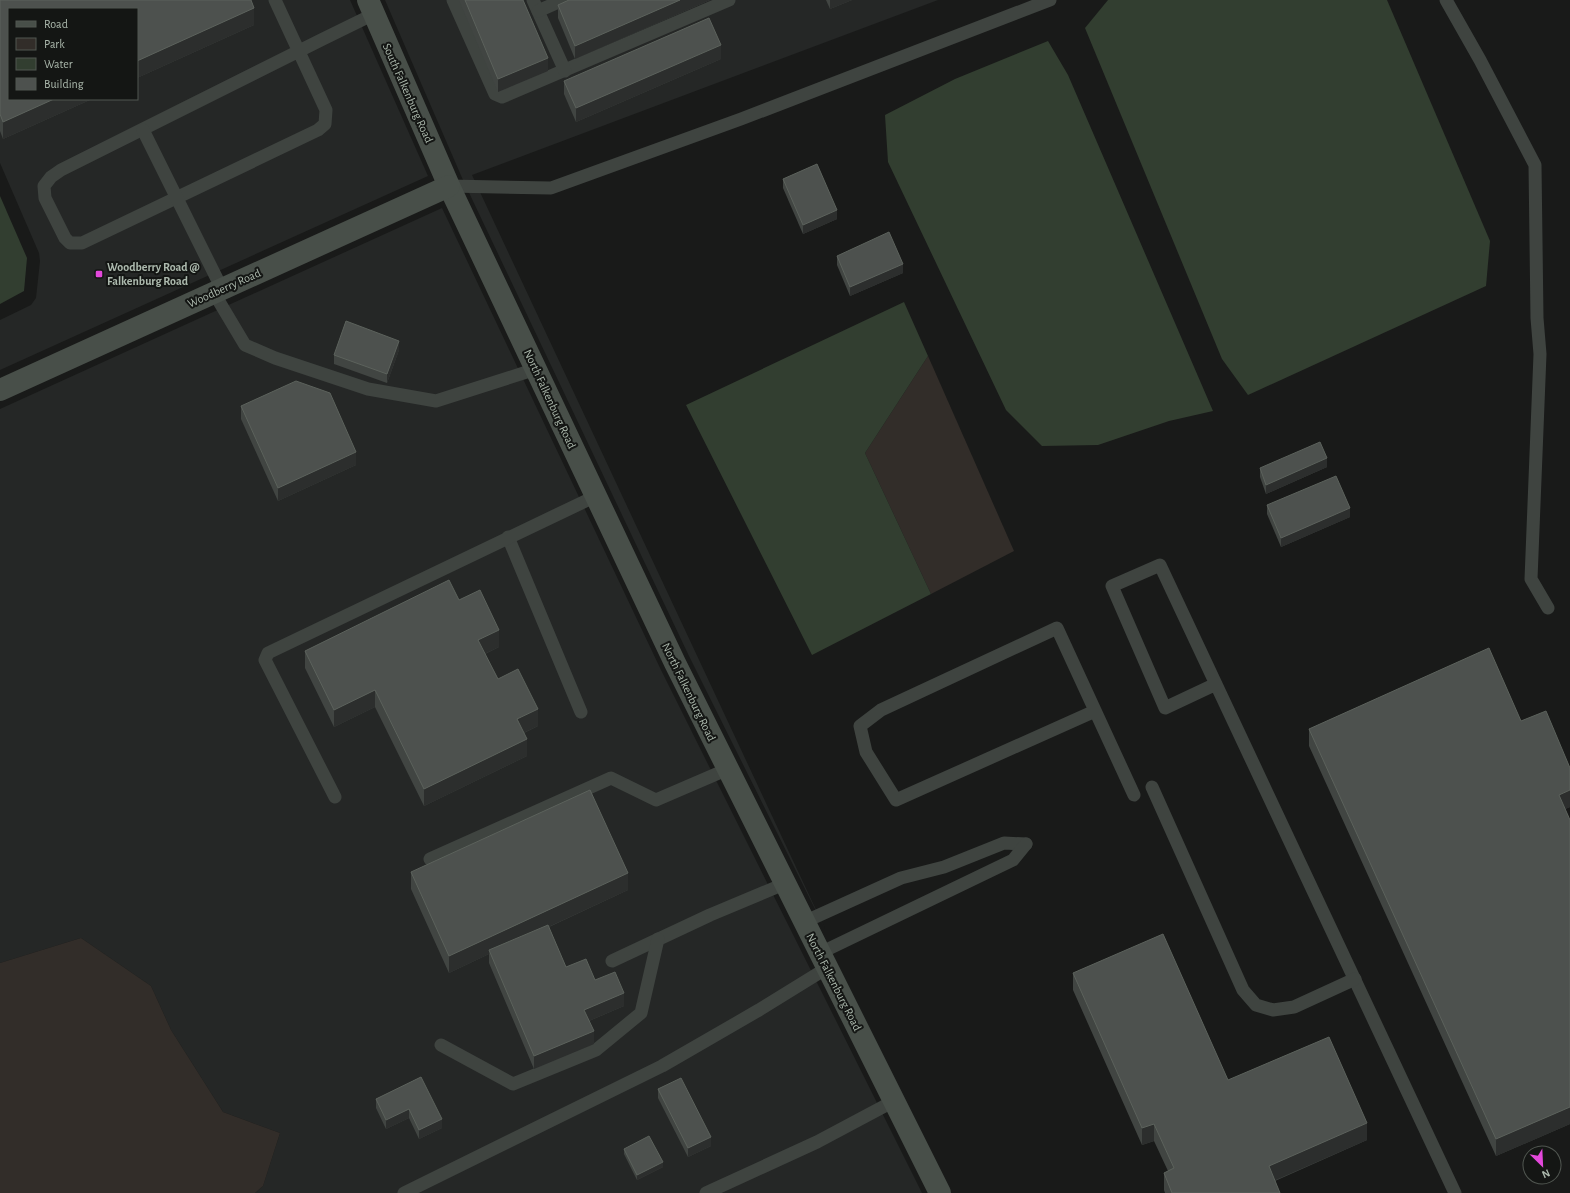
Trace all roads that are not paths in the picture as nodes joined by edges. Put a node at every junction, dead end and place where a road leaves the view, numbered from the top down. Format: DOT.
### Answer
graph roads {
  1 [pos="275,0"];
  2 [pos="453,0"];
  3 [pos="563,0"];
  4 [pos="729,0"];
  5 [pos="1050,0"];
  6 [pos="1446,0"];
  7 [pos="536,6"];
  8 [pos="371,7"];
  9 [pos="299,51"];
  10 [pos="565,71"];
  11 [pos="143,130"];
  12 [pos="449,186"];
  13 [pos="177,197"];
  14 [pos="218,291"];
  15 [pos="536,369"];
  16 [pos="0,390"];
  17 [pos="596,496"];
  18 [pos="508,537"];
  19 [pos="1548,608"];
  20 [pos="1216,684"];
  21 [pos="1095,711"];
  22 [pos="581,712"];
  23 [pos="728,770"];
  24 [pos="1152,787"];
  25 [pos="1134,795"];
  26 [pos="335,797"];
  27 [pos="430,859"];
  28 [pos="784,884"];
  29 [pos="804,922"];
  30 [pos="658,939"];
  31 [pos="824,960"];
  32 [pos="612,961"];
  33 [pos="1355,979"];
  34 [pos="441,1045"];
  35 [pos="894,1101"];
  36 [pos="404,1193"];
  37 [pos="706,1193"];
  38 [pos="940,1193"];
  39 [pos="1455,1193"];
  1 -- 9 [label="lane"];
  2 -- 10 [label="lane"];
  3 -- 7 [label="lane"];
  4 -- 10 [label="lane"];
  5 -- 12 [label="lane"];
  6 -- 19 [label="lane"];
  7 -- 10 [label="lane"];
  8 -- 9 [label="lane"];
  8 -- 12 [label="street, South Falkenburg Road"];
  9 -- 11 [label="lane"];
  9 -- 13 [label="lane"];
  11 -- 13 [label="lane"];
  11 -- 13 [label="lane"];
  12 -- 14 [label="street, Woodberry Road"];
  12 -- 15 [label="street, North Falkenburg Road"];
  13 -- 14 [label="lane"];
  14 -- 15 [label="lane"];
  14 -- 16 [label="street, Woodberry Road"];
  15 -- 17 [label="street, North Falkenburg Road"];
  17 -- 18 [label="lane"];
  17 -- 23 [label="street, North Falkenburg Road"];
  18 -- 22 [label="lane"];
  18 -- 26 [label="lane"];
  20 -- 20 [label="lane"];
  20 -- 33 [label="lane"];
  21 -- 21 [label="lane"];
  21 -- 25 [label="lane"];
  23 -- 27 [label="lane"];
  23 -- 28 [label="street, North Falkenburg Road"];
  24 -- 33 [label="lane"];
  28 -- 29 [label="street, North Falkenburg Road"];
  28 -- 30 [label="lane"];
  29 -- 31 [label="street, North Falkenburg Road"];
  29 -- 31 [label="lane"];
  30 -- 32 [label="lane"];
  30 -- 34 [label="lane"];
  31 -- 35 [label="street, North Falkenburg Road"];
  31 -- 36 [label="lane"];
  33 -- 39 [label="lane"];
  35 -- 37 [label="lane"];
  35 -- 38 [label="street, North Falkenburg Road"];
}
